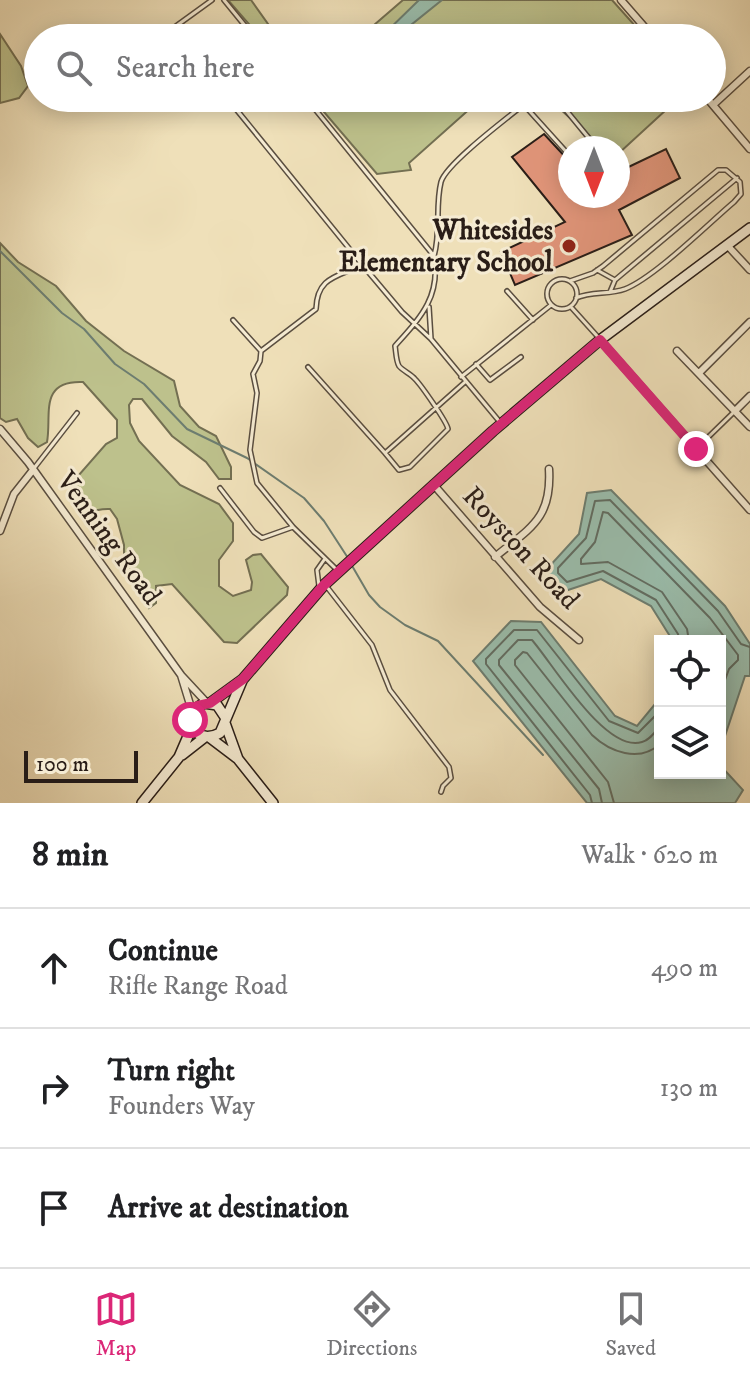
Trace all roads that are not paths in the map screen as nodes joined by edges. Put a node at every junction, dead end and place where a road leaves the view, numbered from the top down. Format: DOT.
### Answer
graph roads {
  1 [pos="212,0"];
  2 [pos="224,0"];
  3 [pos="621,0"];
  4 [pos="179,24"];
  5 [pos="244,24"];
  6 [pos="642,24"];
  7 [pos="750,71"];
  8 [pos="726,93"];
  9 [pos="238,112"];
  10 [pos="317,112"];
  11 [pos="516,112"];
  12 [pos="530,112"];
  13 [pos="567,112"];
  14 [pos="719,112"];
  15 [pos="587,136"];
  16 [pos="558,143"];
  17 [pos="750,149"];
  18 [pos="737,178"];
  19 [pos="750,228"];
  20 [pos="727,245"];
  21 [pos="434,256"];
  22 [pos="362,265"];
  23 [pos="597,270"];
  24 [pos="750,270"];
  25 [pos="615,280"];
  26 [pos="570,281"];
  27 [pos="507,291"];
  28 [pos="610,292"];
  29 [pos="576,298"];
  30 [pos="551,305"];
  31 [pos="428,306"];
  32 [pos="570,306"];
  33 [pos="233,320"];
  34 [pos="533,320"];
  35 [pos="750,322"];
  36 [pos="414,324"];
  37 [pos="431,339"];
  38 [pos="600,340"];
  39 [pos="261,351"];
  40 [pos="677,351"];
  41 [pos="521,357"];
  42 [pos="476,364"];
  43 [pos="308,367"];
  44 [pos="699,373"];
  45 [pos="461,377"];
  46 [pos="465,382"];
  47 [pos="750,396"];
  48 [pos="436,408"];
  49 [pos="735,411"];
  50 [pos="77,413"];
  51 [pos="501,424"];
  52 [pos="750,427"];
  53 [pos="0,429"];
  54 [pos="696,449"];
  55 [pos="385,453"];
  56 [pos="549,469"];
  57 [pos="33,470"];
  58 [pos="433,484"];
  59 [pos="220,488"];
  60 [pos="748,504"];
  61 [pos="293,527"];
  62 [pos="0,531"];
  63 [pos="495,557"];
  64 [pos="325,559"];
  65 [pos="338,571"];
  66 [pos="322,587"];
  67 [pos="579,640"];
  68 [pos="181,675"];
  69 [pos="243,679"];
  70 [pos="208,703"];
  71 [pos="192,712"];
  72 [pos="225,720"];
  73 [pos="192,727"];
  74 [pos="207,737"];
  75 [pos="179,757"];
  76 [pos="238,759"];
  77 [pos="441,792"];
  78 [pos="142,803"];
  79 [pos="273,803"];
  1 -- 4 [label="lane"];
  2 -- 5 [label="lane"];
  3 -- 6 [label="street"];
  7 -- 8 [label="street"];
  9 -- 22 [label="lane"];
  10 -- 21 [label="lane"];
  11 -- 21 [label="lane"];
  12 -- 16 [label="lane"];
  13 -- 15 [label="lane"];
  14 -- 17 [label="street"];
  18 -- 23 [label="lane"];
  18 -- 25 [label="lane"];
  18 -- 28 [label="lane"];
  19 -- 20 [label="main road"];
  20 -- 24 [label="street"];
  20 -- 38 [label="main road"];
  21 -- 31 [label="lane"];
  22 -- 36 [label="lane"];
  22 -- 39 [label="lane"];
  23 -- 25 [label="lane"];
  23 -- 26 [label="lane"];
  25 -- 28 [label="lane"];
  26 -- 29 [label="lane"];
  26 -- 30 [label="lane"];
  27 -- 34 [label="lane"];
  28 -- 29 [label="lane"];
  29 -- 32 [label="lane"];
  30 -- 32 [label="lane"];
  30 -- 34 [label="lane"];
  31 -- 36 [label="lane"];
  31 -- 37 [label="lane"];
  32 -- 38 [label="lane"];
  33 -- 39 [label="lane"];
  34 -- 42 [label="lane"];
  35 -- 44 [label="street"];
  36 -- 37 [label="lane"];
  36 -- 48 [label="lane"];
  37 -- 45 [label="lane"];
  38 -- 51 [label="main road"];
  38 -- 54 [label="street"];
  39 -- 61 [label="lane"];
  40 -- 44 [label="street"];
  41 -- 42 [label="lane"];
  42 -- 45 [label="lane"];
  43 -- 55 [label="lane"];
  44 -- 49 [label="street"];
  45 -- 46 [label="lane"];
  46 -- 48 [label="lane"];
  46 -- 51 [label="lane"];
  47 -- 49 [label="street"];
  48 -- 55 [label="lane"];
  48 -- 55 [label="lane"];
  49 -- 52 [label="street"];
  49 -- 54 [label="lane"];
  50 -- 57 [label="lane"];
  51 -- 58 [label="main road"];
  53 -- 57 [label="street, Venning Road"];
  54 -- 60 [label="street"];
  56 -- 63 [label="street"];
  57 -- 62 [label="street"];
  57 -- 68 [label="street, Venning Road"];
  58 -- 63 [label="street, Royston Road"];
  58 -- 65 [label="main road"];
  59 -- 61 [label="lane"];
  61 -- 64 [label="lane"];
  63 -- 67 [label="street, Royston Road"];
  64 -- 65 [label="lane"];
  64 -- 66 [label="lane"];
  65 -- 66 [label="main road"];
  66 -- 69 [label="main road"];
  66 -- 77 [label="lane"];
  68 -- 70 [label="street, Venning Road"];
  68 -- 71 [label="street, Venning Road"];
  69 -- 70 [label="main road"];
  69 -- 72 [label="main road"];
  70 -- 71 [label="main road"];
  70 -- 72 [label="main road"];
  71 -- 73 [label="main road"];
  72 -- 74 [label="main road"];
  72 -- 76 [label="main road"];
  73 -- 74 [label="main road"];
  73 -- 75 [label="main road"];
  74 -- 75 [label="main road"];
  74 -- 76 [label="main road"];
  75 -- 78 [label="main road"];
  76 -- 79 [label="main road"];
}
